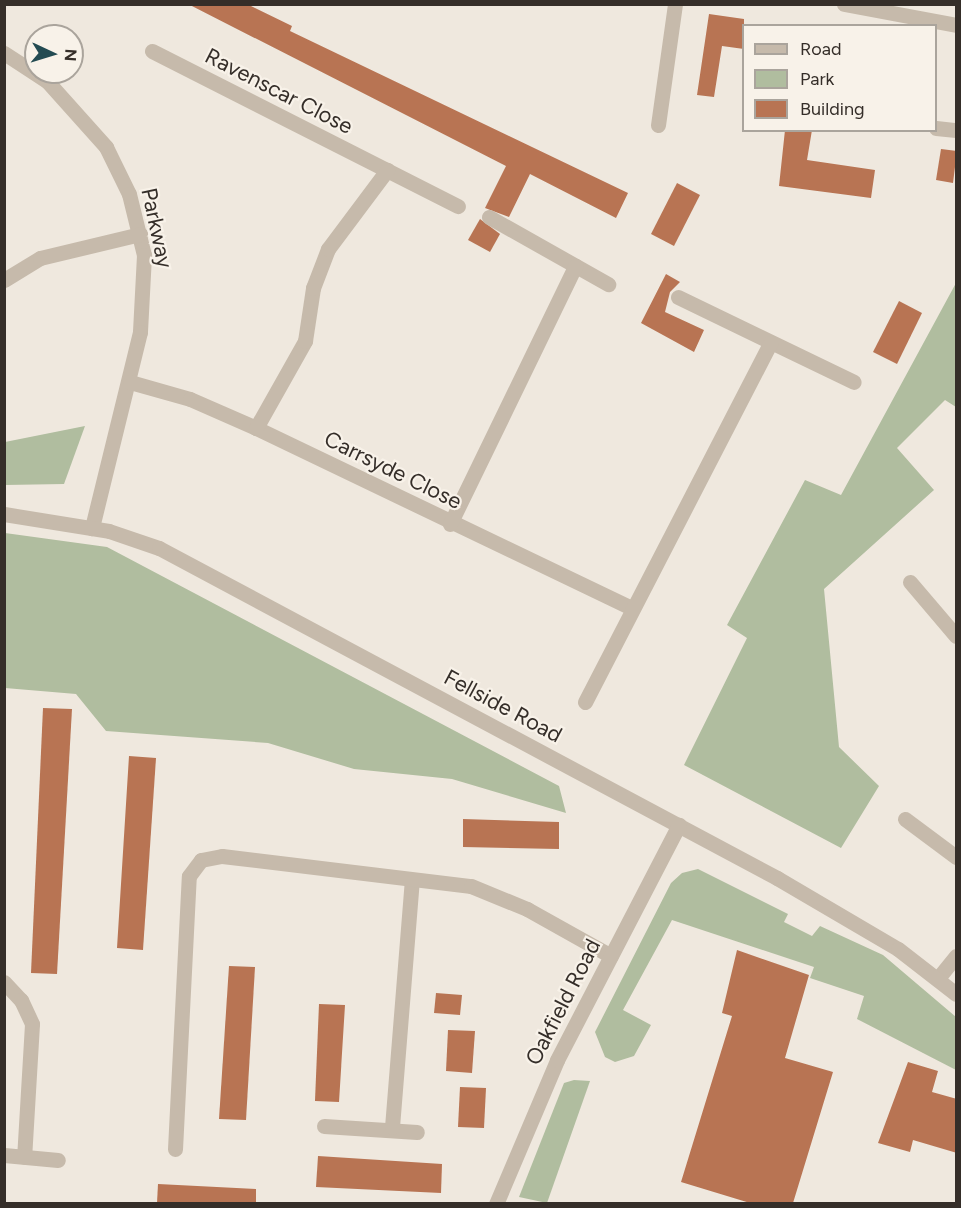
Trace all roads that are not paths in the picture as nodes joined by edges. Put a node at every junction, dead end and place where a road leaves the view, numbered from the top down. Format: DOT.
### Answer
graph roads {
  1 [pos="675,4"];
  2 [pos="844,4"];
  3 [pos="924,23"];
  4 [pos="957,25"];
  5 [pos="152,51"];
  6 [pos="4,53"];
  7 [pos="658,125"];
  8 [pos="937,128"];
  9 [pos="957,130"];
  10 [pos="387,170"];
  11 [pos="458,206"];
  12 [pos="489,217"];
  13 [pos="140,234"];
  14 [pos="575,266"];
  15 [pos="4,280"];
  16 [pos="608,284"];
  17 [pos="678,297"];
  18 [pos="770,343"];
  19 [pos="130,382"];
  20 [pos="854,382"];
  21 [pos="256,428"];
  22 [pos="4,514"];
  23 [pos="450,524"];
  24 [pos="92,528"];
  25 [pos="910,582"];
  26 [pos="632,608"];
  27 [pos="957,636"];
  28 [pos="585,702"];
  29 [pos="905,819"];
  30 [pos="679,825"];
  31 [pos="957,857"];
  32 [pos="412,881"];
  33 [pos="611,956"];
  34 [pos="957,956"];
  35 [pos="939,977"];
  36 [pos="4,982"];
  37 [pos="957,994"];
  38 [pos="324,1126"];
  39 [pos="392,1127"];
  40 [pos="417,1132"];
  41 [pos="175,1149"];
  42 [pos="4,1155"];
  43 [pos="24,1157"];
  44 [pos="57,1160"];
  45 [pos="496,1203"];
  1 -- 7 [label="street"];
  2 -- 3 [label="street"];
  3 -- 4 [label="street"];
  5 -- 10 [label="street, Ravenscar Close"];
  6 -- 13 [label="street, Parkway"];
  8 -- 9 [label="street"];
  10 -- 11 [label="street, Ravenscar Close"];
  10 -- 21 [label="street"];
  12 -- 14 [label="street"];
  13 -- 15 [label="street"];
  13 -- 19 [label="street, Parkway"];
  14 -- 16 [label="street"];
  14 -- 23 [label="street"];
  17 -- 18 [label="street"];
  18 -- 20 [label="street"];
  18 -- 26 [label="street"];
  19 -- 21 [label="street, Carrsyde Close"];
  19 -- 24 [label="street, Parkway"];
  21 -- 23 [label="street, Carrsyde Close"];
  22 -- 24 [label="street, Fellside Road"];
  23 -- 26 [label="street, Carrsyde Close"];
  24 -- 30 [label="street, Fellside Road"];
  25 -- 27 [label="street"];
  26 -- 28 [label="street"];
  29 -- 31 [label="street"];
  30 -- 33 [label="street, Oakfield Road"];
  30 -- 35 [label="street, Fellside Road"];
  32 -- 33 [label="street"];
  32 -- 39 [label="street"];
  32 -- 41 [label="street"];
  33 -- 45 [label="street, Oakfield Road"];
  34 -- 35 [label="street"];
  35 -- 37 [label="street, Fellside Road"];
  36 -- 43 [label="street"];
  38 -- 39 [label="street"];
  39 -- 40 [label="street"];
  42 -- 43 [label="street"];
  43 -- 44 [label="street"];
}
